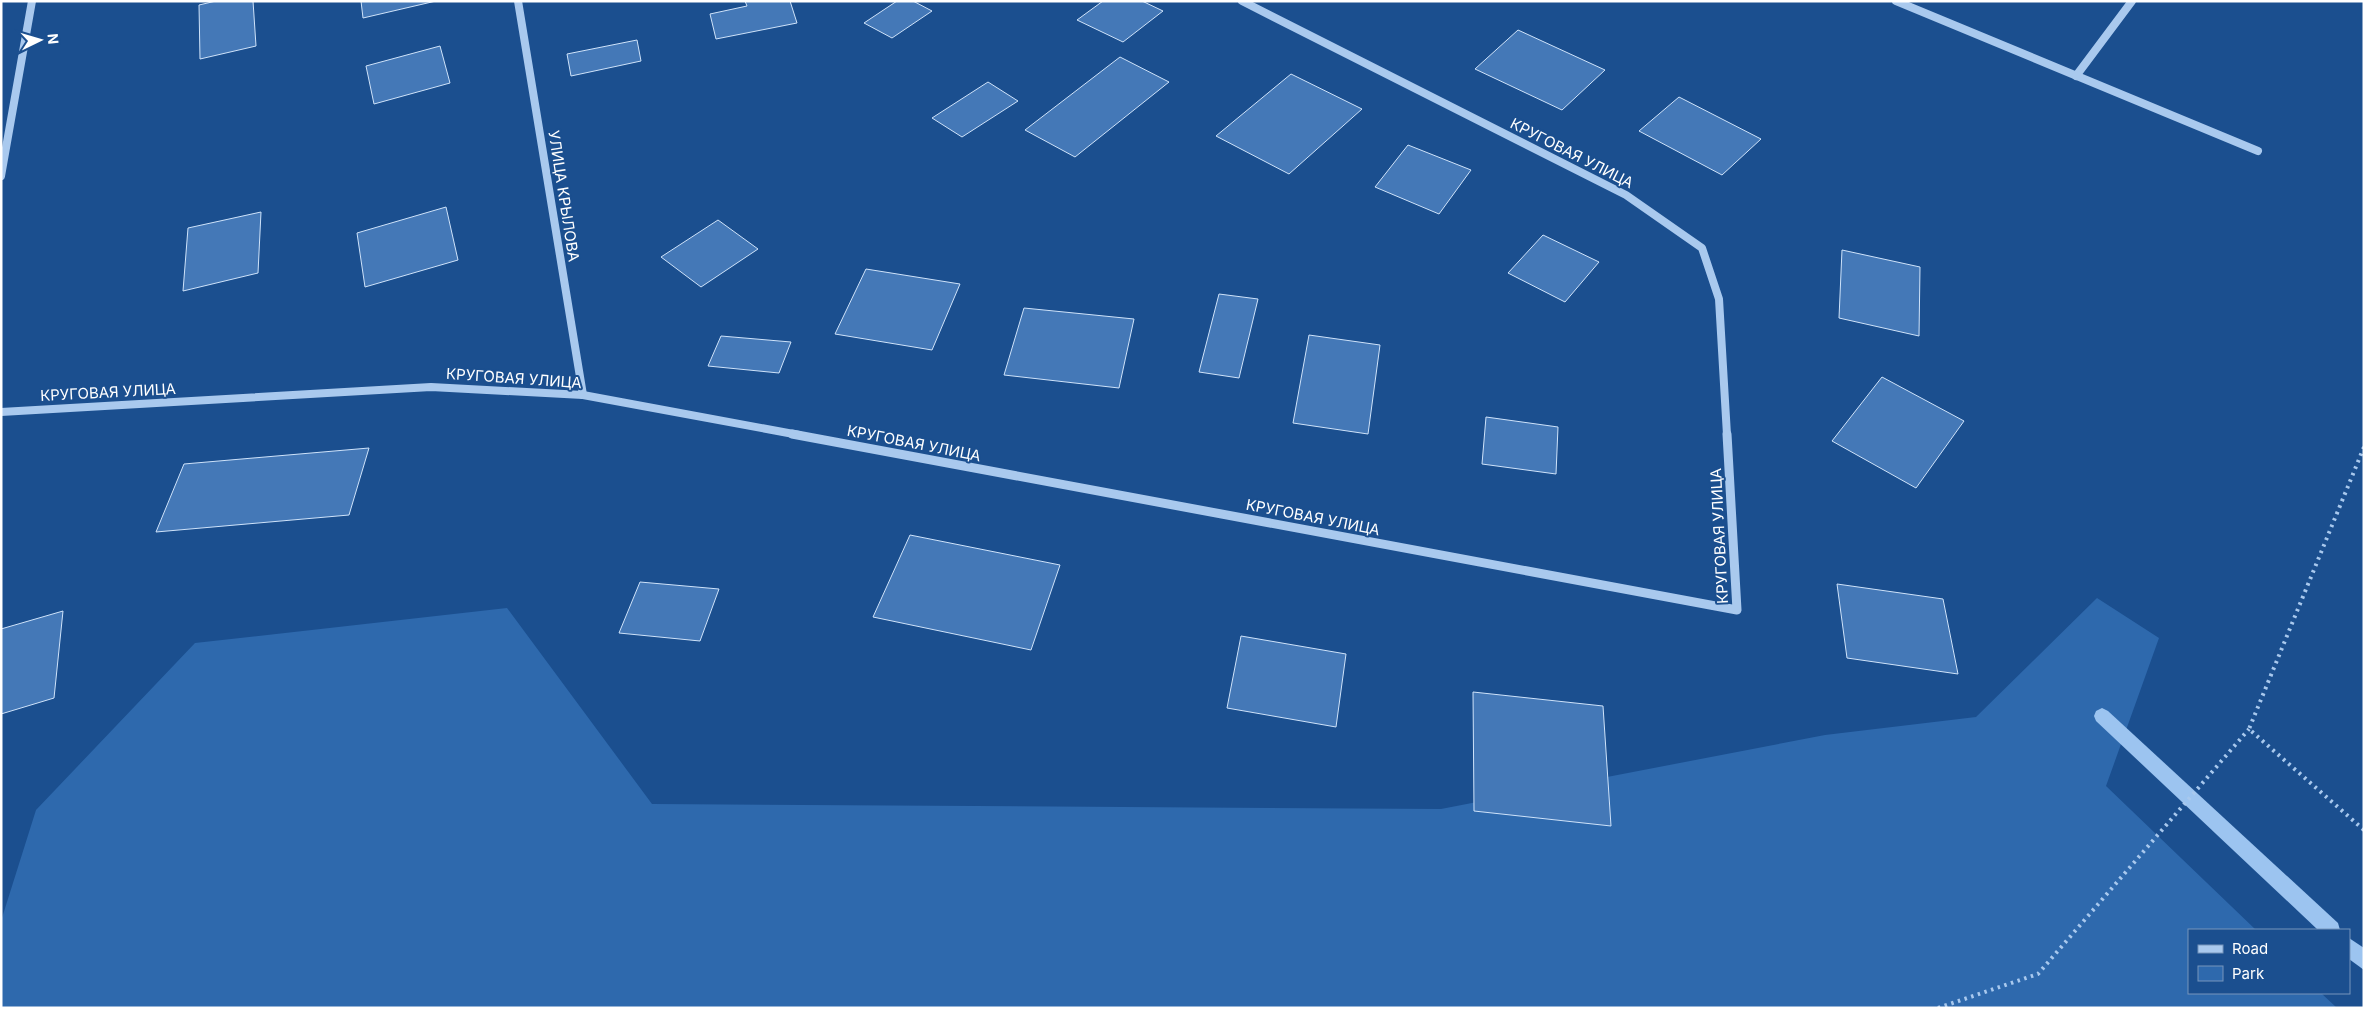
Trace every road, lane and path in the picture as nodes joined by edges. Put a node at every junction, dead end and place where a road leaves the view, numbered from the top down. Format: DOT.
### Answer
graph roads {
  1 [pos="32,1"];
  2 [pos="518,1"];
  3 [pos="1242,1"];
  4 [pos="1896,1"];
  5 [pos="2132,1"];
  6 [pos="2076,76"];
  7 [pos="2258,151"];
  8 [pos="1,176"];
  9 [pos="583,395"];
  10 [pos="1,412"];
  11 [pos="2364,447"];
  12 [pos="2249,729"];
  13 [pos="2364,830"];
  14 [pos="1938,1008"];
  1 -- 8 [label="street"];
  2 -- 9 [label="street, УЛИЦА КРЫЛОВА"];
  3 -- 9 [label="street, КРУГОВАЯ УЛИЦА"];
  4 -- 6 [label="street"];
  5 -- 6 [label="street"];
  6 -- 7 [label="street"];
  9 -- 10 [label="street, КРУГОВАЯ УЛИЦА"];
  11 -- 12 [label="path"];
  12 -- 13 [label="path"];
  12 -- 14 [label="path"];
}
